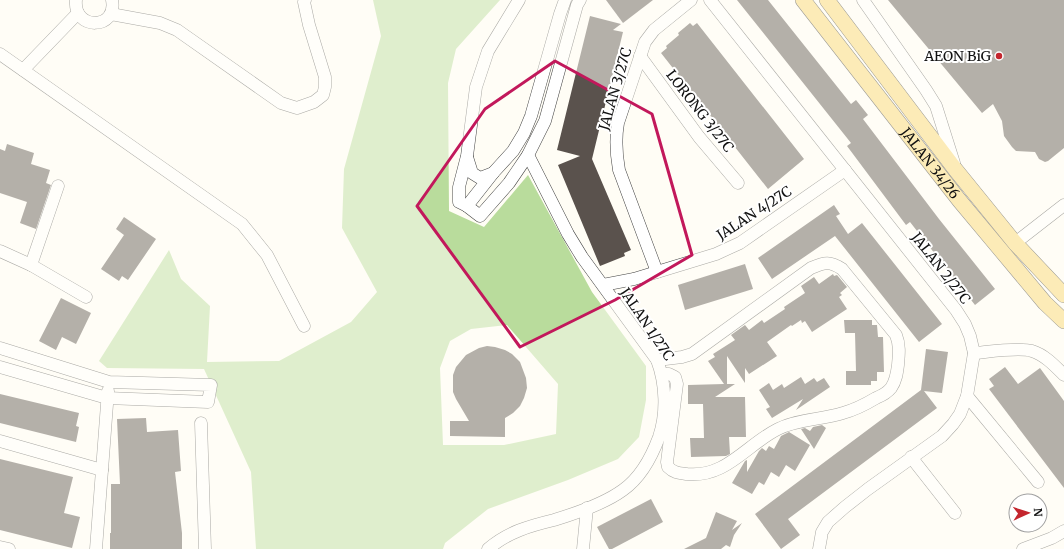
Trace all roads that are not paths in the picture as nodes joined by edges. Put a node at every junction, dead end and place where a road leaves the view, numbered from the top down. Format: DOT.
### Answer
graph roads {
  1 [pos="76,0"];
  2 [pos="112,0"];
  3 [pos="305,0"];
  4 [pos="519,0"];
  5 [pos="565,0"];
  6 [pos="580,0"];
  7 [pos="691,0"];
  8 [pos="710,0"];
  9 [pos="803,0"];
  10 [pos="827,0"];
  11 [pos="863,0"];
  12 [pos="78,13"];
  13 [pos="111,14"];
  14 [pos="0,54"];
  15 [pos="640,56"];
  16 [pos="23,70"];
  17 [pos="528,155"];
  18 [pos="467,156"];
  19 [pos="956,169"];
  20 [pos="845,170"];
  21 [pos="493,173"];
  22 [pos="738,183"];
  23 [pos="58,186"];
  24 [pos="1064,205"];
  25 [pos="467,206"];
  26 [pos="1015,243"];
  27 [pos="0,251"];
  28 [pos="32,265"];
  29 [pos="657,272"];
  30 [pos="603,286"];
  31 [pos="1064,295"];
  32 [pos="86,297"];
  33 [pos="1064,321"];
  34 [pos="304,326"];
  35 [pos="0,348"];
  36 [pos="974,353"];
  37 [pos="657,360"];
  38 [pos="0,367"];
  39 [pos="662,374"];
  40 [pos="1064,375"];
  41 [pos="109,382"];
  42 [pos="967,396"];
  43 [pos="107,398"];
  44 [pos="202,423"];
  45 [pos="0,441"];
  46 [pos="911,457"];
  47 [pos="102,470"];
  48 [pos="1038,482"];
  49 [pos="587,508"];
  50 [pos="955,514"];
  51 [pos="1064,532"];
  52 [pos="0,547"];
  53 [pos="9,549"];
  54 [pos="96,549"];
  55 [pos="205,549"];
  56 [pos="488,549"];
  57 [pos="583,549"];
  58 [pos="819,549"];
  59 [pos="1023,549"];
  1 -- 12 [label="street"];
  2 -- 13 [label="street"];
  3 -- 13 [label="street"];
  4 -- 18 [label="street"];
  5 -- 21 [label="street"];
  6 -- 17 [label="street"];
  7 -- 15 [label="street, JALAN 3/27C"];
  8 -- 20 [label="street, JALAN 2/27C"];
  9 -- 33 [label="main road, JALAN 34/26"];
  10 -- 19 [label="main road, JALAN 34/26"];
  11 -- 19 [label="street"];
  12 -- 13 [label="street"];
  12 -- 16 [label="street"];
  14 -- 16 [label="street"];
  15 -- 22 [label="street, LORONG 3/27C"];
  15 -- 29 [label="street, JALAN 3/27C"];
  16 -- 34 [label="street"];
  17 -- 25 [label="street"];
  17 -- 30 [label="street, JALAN 1/27C"];
  18 -- 21 [label="street"];
  18 -- 25 [label="street"];
  19 -- 26 [label="main road, JALAN 34/26"];
  20 -- 29 [label="street, JALAN 4/27C"];
  20 -- 36 [label="street, JALAN 2/27C"];
  21 -- 25 [label="street"];
  23 -- 28 [label="street"];
  24 -- 26 [label="street"];
  26 -- 31 [label="main road, JALAN 34/26"];
  27 -- 28 [label="street"];
  28 -- 32 [label="street"];
  29 -- 30 [label="street, JALAN 4/27C"];
  30 -- 37 [label="street, JALAN 1/27C"];
  35 -- 41 [label="street"];
  36 -- 40 [label="street"];
  36 -- 42 [label="street, JALAN 2/27C"];
  37 -- 39 [label="street, JALAN 1/27C"];
  37 -- 39 [label="street"];
  38 -- 43 [label="street"];
  39 -- 49 [label="street, JALAN 1/27C"];
  41 -- 43 [label="street"];
  41 -- 43 [label="street"];
  42 -- 46 [label="street, JALAN 2/27C"];
  42 -- 48 [label="street"];
  43 -- 47 [label="street"];
  44 -- 55 [label="street"];
  45 -- 47 [label="street"];
  46 -- 50 [label="street"];
  46 -- 58 [label="street, JALAN 2/27C"];
  47 -- 54 [label="street"];
  49 -- 56 [label="street, JALAN 1/27C"];
  49 -- 57 [label="street"];
  51 -- 59 [label="street"];
  52 -- 53 [label="street"];
}
